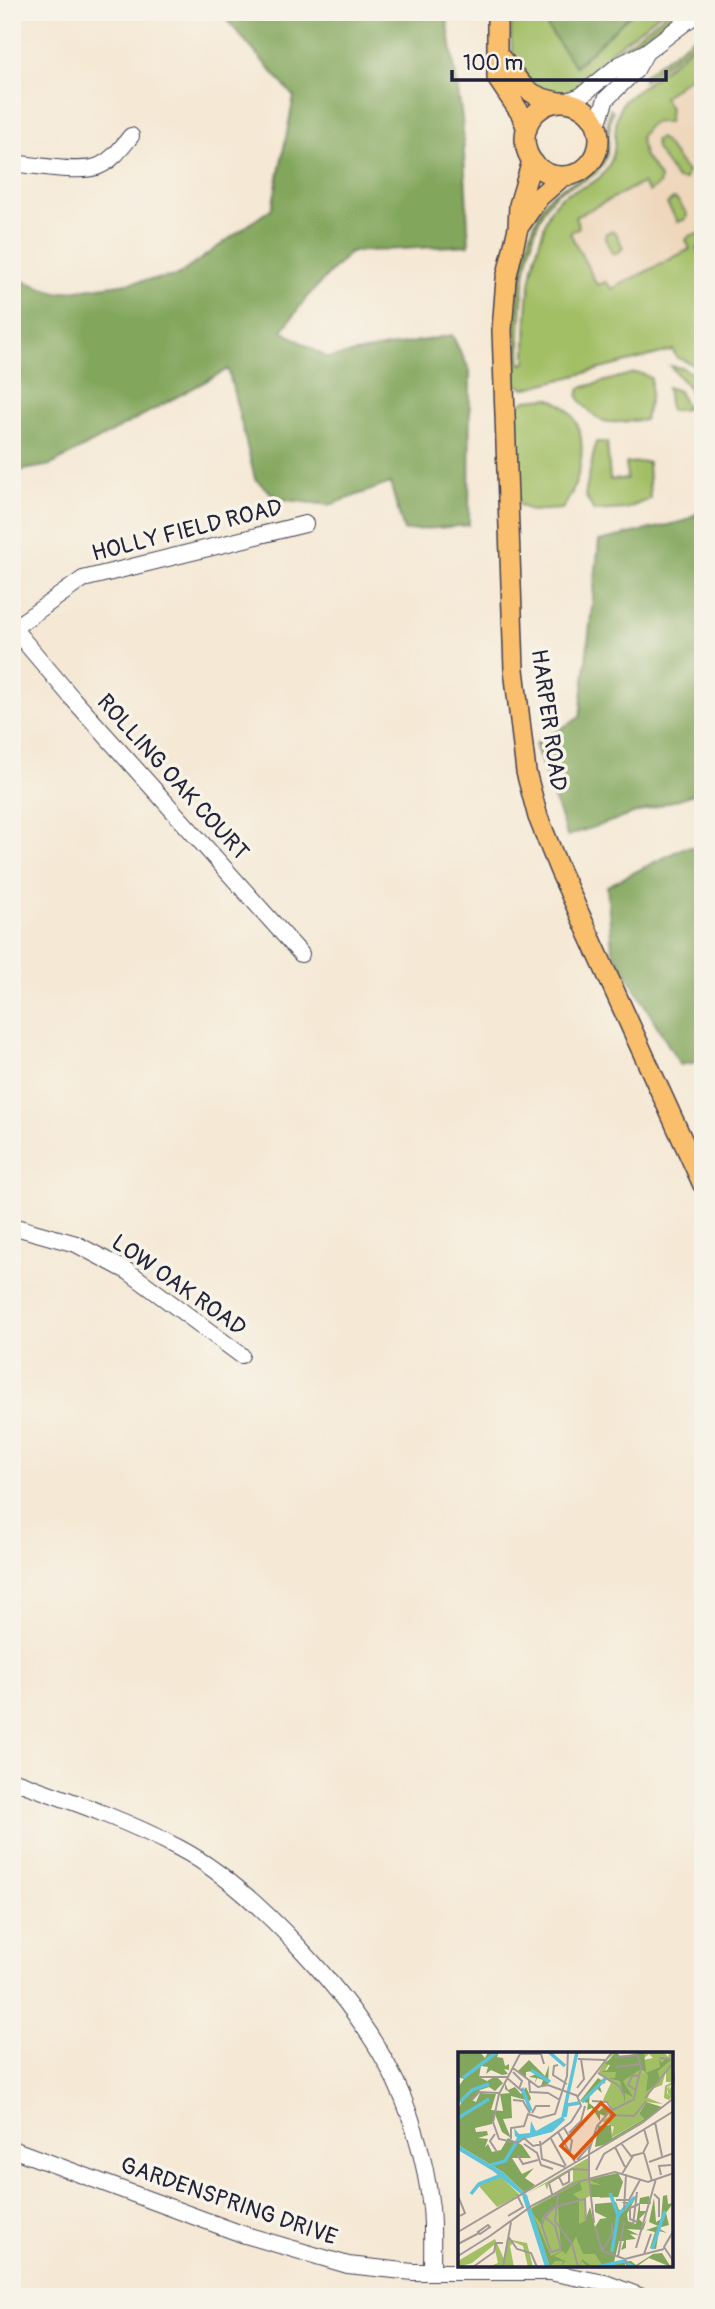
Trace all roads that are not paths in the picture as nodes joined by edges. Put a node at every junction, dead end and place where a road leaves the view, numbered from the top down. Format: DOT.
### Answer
graph roads {
  1 [pos="497,12"];
  2 [pos="699,12"];
  3 [pos="646,52"];
  4 [pos="498,54"];
  5 [pos="562,102"];
  6 [pos="597,125"];
  7 [pos="527,129"];
  8 [pos="131,136"];
  9 [pos="532,161"];
  10 [pos="12,163"];
  11 [pos="563,176"];
  12 [pos="518,229"];
  13 [pos="305,524"];
  14 [pos="13,629"];
  15 [pos="301,954"];
  16 [pos="703,1185"];
  17 [pos="12,1226"];
  18 [pos="241,1355"];
  19 [pos="12,1780"];
  20 [pos="12,2149"];
  21 [pos="432,2272"];
  22 [pos="642,2297"];
  1 -- 4 [label="main road"];
  2 -- 3 [label="street"];
  3 -- 5 [label="street"];
  3 -- 6 [label="street"];
  4 -- 5 [label="main road"];
  4 -- 7 [label="main road"];
  5 -- 6 [label="main road"];
  5 -- 7 [label="main road"];
  6 -- 11 [label="main road"];
  7 -- 9 [label="main road"];
  8 -- 10 [label="street"];
  9 -- 11 [label="main road"];
  9 -- 12 [label="main road, HARPER ROAD"];
  11 -- 12 [label="main road, HARPER ROAD"];
  12 -- 16 [label="main road, HARPER ROAD"];
  13 -- 14 [label="street, HOLLY FIELD ROAD"];
  14 -- 15 [label="street, ROLLING OAK COURT"];
  17 -- 18 [label="street, LOW OAK ROAD"];
  19 -- 21 [label="street"];
  20 -- 21 [label="street, GARDENSPRING DRIVE"];
  21 -- 22 [label="street, GARDENSPRING DRIVE"];
}
